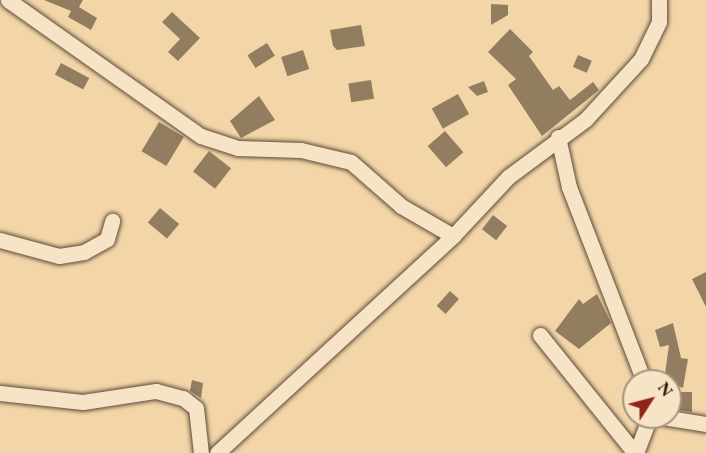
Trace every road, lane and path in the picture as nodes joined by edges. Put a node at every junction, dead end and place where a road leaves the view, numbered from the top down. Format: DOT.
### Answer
graph roads {
  1 [pos="8,0"];
  2 [pos="659,0"];
  3 [pos="558,136"];
  4 [pos="112,221"];
  5 [pos="453,236"];
  6 [pos="0,240"];
  7 [pos="540,334"];
  8 [pos="639,369"];
  9 [pos="0,393"];
  10 [pos="682,420"];
  11 [pos="706,424"];
  12 [pos="645,429"];
  13 [pos="201,453"];
  14 [pos="217,453"];
  15 [pos="636,453"];
  1 -- 5 [label="street"];
  2 -- 3 [label="street"];
  3 -- 5 [label="street"];
  3 -- 8 [label="street"];
  4 -- 6 [label="street"];
  5 -- 14 [label="street"];
  7 -- 15 [label="street"];
  9 -- 13 [label="street"];
  10 -- 11 [label="street"];
  12 -- 15 [label="street"];
}
